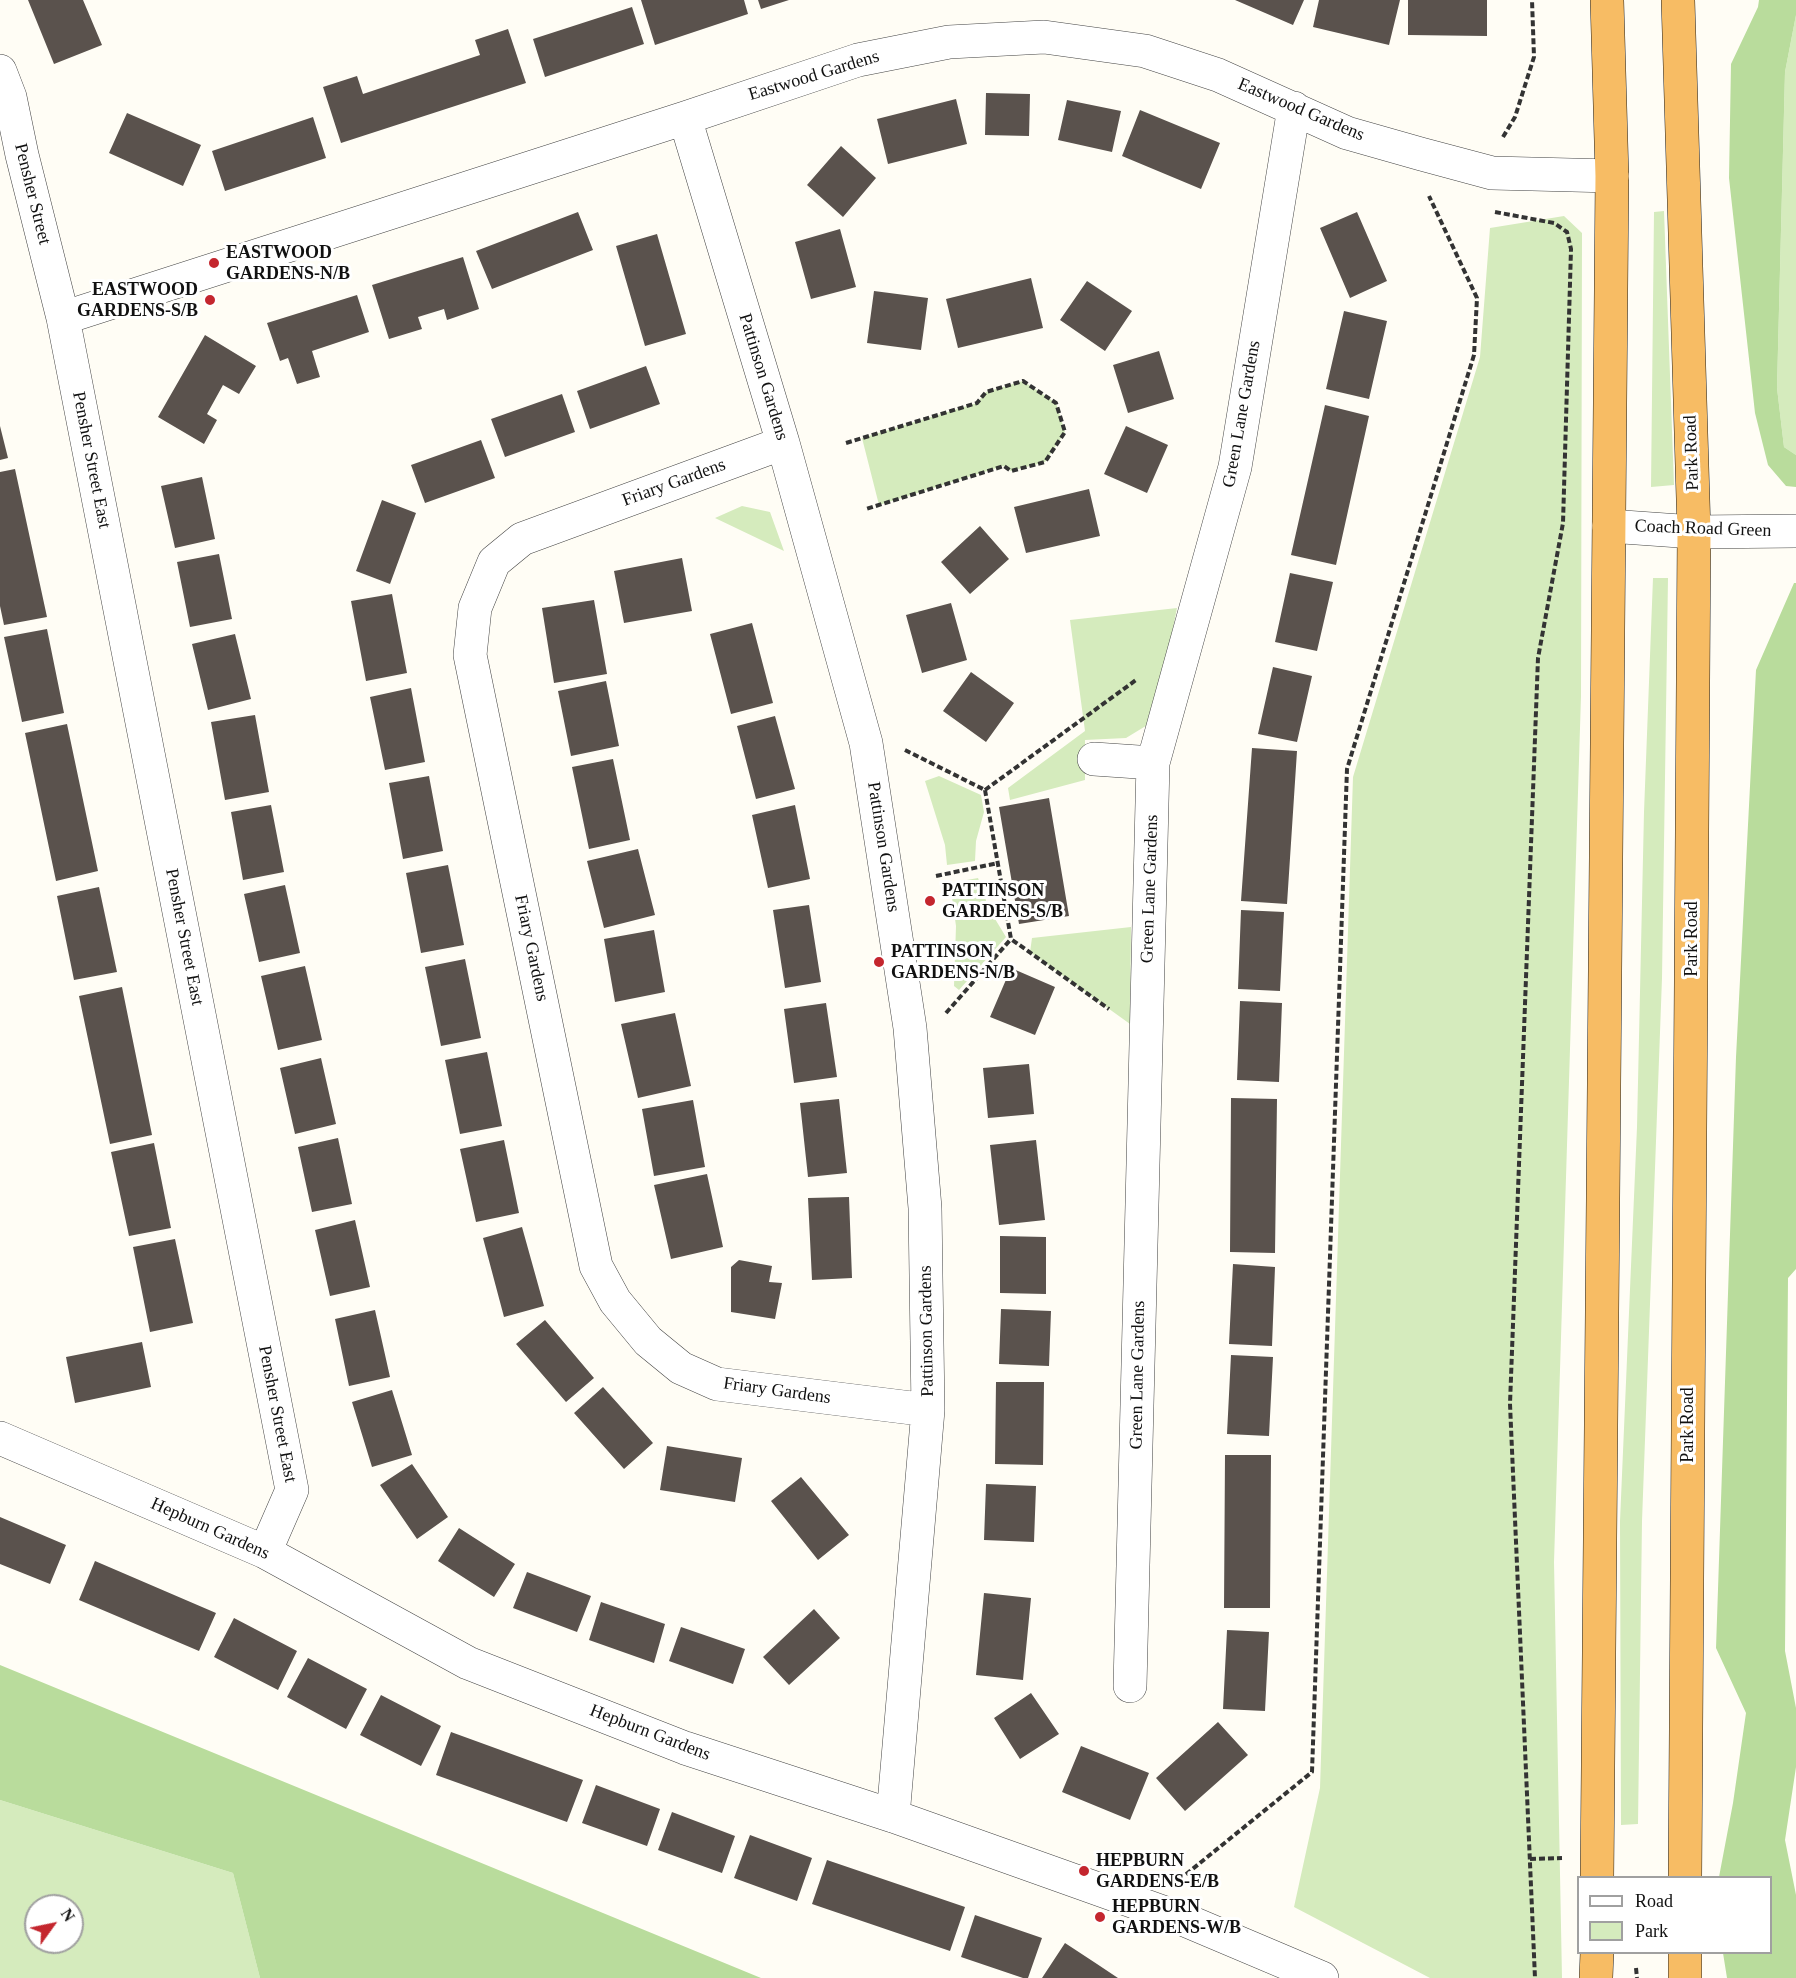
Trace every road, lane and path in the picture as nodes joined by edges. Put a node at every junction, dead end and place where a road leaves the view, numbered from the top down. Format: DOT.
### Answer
graph roads {
  1 [pos="1607,0"];
  2 [pos="1678,0"];
  3 [pos="0,71"];
  4 [pos="1294,108"];
  5 [pos="685,118"];
  6 [pos="1612,176"];
  7 [pos="1426,189"];
  8 [pos="63,318"];
  9 [pos="1570,336"];
  10 [pos="783,443"];
  11 [pos="846,443"];
  12 [pos="866,509"];
  13 [pos="1609,526"];
  14 [pos="1796,531"];
  15 [pos="1694,532"];
  16 [pos="1140,677"];
  17 [pos="903,750"];
  18 [pos="1094,759"];
  19 [pos="1154,763"];
  20 [pos="985,790"];
  21 [pos="998,862"];
  22 [pos="936,876"];
  23 [pos="1011,939"];
  24 [pos="938,1021"];
  25 [pos="1146,1036"];
  26 [pos="928,1410"];
  27 [pos="2,1430"];
  28 [pos="265,1552"];
  29 [pos="1130,1686"];
  30 [pos="892,1816"];
  31 [pos="1597,1876"];
  32 [pos="1685,1876"];
  33 [pos="1146,1907"];
  34 [pos="1597,1954"];
  35 [pos="1685,1954"];
  36 [pos="1322,1978"];
  37 [pos="1535,1978"];
  38 [pos="1596,1978"];
  39 [pos="1685,1978"];
  1 -- 6 [label="highway"];
  2 -- 15 [label="highway, Park Road"];
  3 -- 8 [label="street, Pensher Street"];
  4 -- 5 [label="street, Eastwood Gardens"];
  4 -- 6 [label="street, Eastwood Gardens"];
  4 -- 19 [label="street, Green Lane Gardens"];
  5 -- 8 [label="street, Eastwood Gardens"];
  5 -- 10 [label="street, Pattinson Gardens"];
  6 -- 13 [label="highway"];
  7 -- 33 [label="path"];
  8 -- 28 [label="street, Pensher Street East"];
  9 -- 37 [label="path"];
  10 -- 26 [label="street, Pattinson Gardens"];
  10 -- 26 [label="street, Friary Gardens"];
  11 -- 12 [label="path"];
  13 -- 15 [label="street, Coach Road Green"];
  13 -- 31 [label="highway"];
  14 -- 15 [label="street, Coach Road Green"];
  15 -- 32 [label="highway, Park Road"];
  16 -- 20 [label="path"];
  17 -- 20 [label="path"];
  18 -- 19 [label="street"];
  19 -- 25 [label="street, Green Lane Gardens"];
  20 -- 21 [label="path"];
  21 -- 22 [label="path"];
  21 -- 23 [label="path"];
  23 -- 24 [label="path"];
  23 -- 25 [label="path"];
  25 -- 29 [label="street, Green Lane Gardens"];
  26 -- 30 [label="street, Pattinson Gardens"];
  27 -- 28 [label="street, Hepburn Gardens"];
  28 -- 30 [label="street, Hepburn Gardens"];
  30 -- 33 [label="street, Hepburn Gardens"];
  33 -- 36 [label="street, Hepburn Gardens"];
  34 -- 38 [label="highway"];
  35 -- 39 [label="highway"];
}
